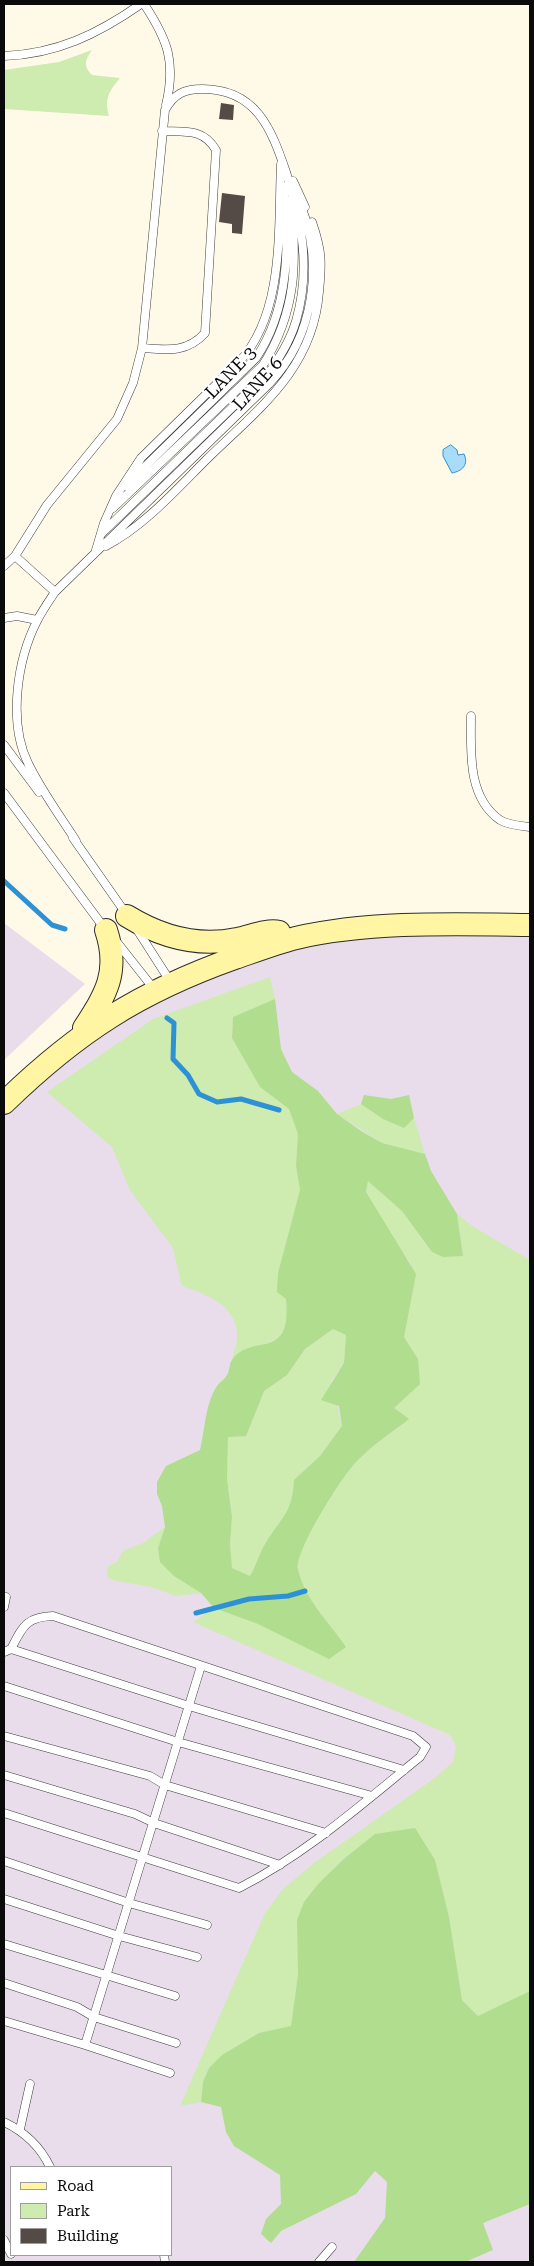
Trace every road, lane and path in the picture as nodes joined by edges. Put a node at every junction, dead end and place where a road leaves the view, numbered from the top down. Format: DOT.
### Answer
graph roads {
  1 [pos="142,4"];
  2 [pos="4,56"];
  3 [pos="165,110"];
  4 [pos="162,131"];
  5 [pos="282,160"];
  6 [pos="142,348"];
  7 [pos="118,493"];
  8 [pos="109,511"];
  9 [pos="101,534"];
  10 [pos="95,552"];
  11 [pos="15,556"];
  12 [pos="4,566"];
  13 [pos="55,592"];
  14 [pos="4,618"];
  15 [pos="37,620"];
  16 [pos="471,716"];
  17 [pos="4,745"];
  18 [pos="4,793"];
  19 [pos="530,827"];
  20 [pos="76,842"];
  21 [pos="128,916"];
  22 [pos="530,925"];
  23 [pos="106,930"];
  24 [pos="296,938"];
  25 [pos="163,987"];
  26 [pos="78,1037"];
  27 [pos="4,1103"];
  28 [pos="6,1597"];
  29 [pos="4,1607"];
  30 [pos="8,1650"];
  31 [pos="202,1666"];
  32 [pos="4,1686"];
  33 [pos="189,1706"];
  34 [pos="4,1736"];
  35 [pos="178,1742"];
  36 [pos="404,1770"];
  37 [pos="4,1775"];
  38 [pos="165,1785"];
  39 [pos="372,1796"];
  40 [pos="4,1813"];
  41 [pos="154,1823"];
  42 [pos="326,1833"];
  43 [pos="143,1858"];
  44 [pos="4,1861"];
  45 [pos="280,1865"];
  46 [pos="4,1899"];
  47 [pos="129,1903"];
  48 [pos="207,1925"];
  49 [pos="119,1936"];
  50 [pos="4,1944"];
  51 [pos="197,1957"];
  52 [pos="107,1975"];
  53 [pos="4,1983"];
  54 [pos="175,1996"];
  55 [pos="94,2017"];
  56 [pos="4,2021"];
  57 [pos="176,2043"];
  58 [pos="85,2045"];
  59 [pos="170,2073"];
  60 [pos="30,2084"];
  61 [pos="4,2122"];
  62 [pos="20,2129"];
  63 [pos="49,2166"];
  64 [pos="4,2239"];
  65 [pos="332,2247"];
  66 [pos="10,2250"];
  67 [pos="318,2262"];
  1 -- 2 [label="lane"];
  1 -- 3 [label="lane"];
  3 -- 4 [label="lane"];
  3 -- 5 [label="lane"];
  4 -- 6 [label="lane"];
  4 -- 6 [label="lane"];
  5 -- 7 [label="lane"];
  5 -- 7 [label="lane"];
  5 -- 8 [label="lane, LANE 3"];
  5 -- 9 [label="lane"];
  5 -- 10 [label="lane"];
  5 -- 10 [label="lane, LANE 6"];
  6 -- 11 [label="lane"];
  7 -- 8 [label="lane"];
  8 -- 9 [label="lane"];
  9 -- 10 [label="lane"];
  10 -- 13 [label="lane"];
  11 -- 12 [label="lane"];
  11 -- 13 [label="lane"];
  13 -- 15 [label="lane"];
  14 -- 15 [label="lane"];
  15 -- 20 [label="lane"];
  16 -- 19 [label="lane"];
  17 -- 20 [label="lane"];
  18 -- 23 [label="lane"];
  20 -- 21 [label="lane"];
  21 -- 24 [label="main road"];
  21 -- 25 [label="lane"];
  22 -- 24 [label="main road"];
  23 -- 25 [label="lane"];
  23 -- 26 [label="main road"];
  24 -- 25 [label="main road"];
  25 -- 26 [label="main road"];
  26 -- 27 [label="main road"];
  28 -- 29 [label="lane"];
  30 -- 31 [label="lane"];
  30 -- 33 [label="lane"];
  31 -- 33 [label="lane"];
  31 -- 36 [label="lane"];
  32 -- 35 [label="lane"];
  33 -- 35 [label="lane"];
  33 -- 36 [label="lane"];
  34 -- 38 [label="lane"];
  35 -- 38 [label="lane"];
  35 -- 39 [label="lane"];
  36 -- 39 [label="lane"];
  37 -- 41 [label="lane"];
  38 -- 41 [label="lane"];
  38 -- 42 [label="lane"];
  39 -- 42 [label="lane"];
  40 -- 43 [label="lane"];
  41 -- 43 [label="lane"];
  41 -- 45 [label="lane"];
  42 -- 45 [label="lane"];
  43 -- 45 [label="lane"];
  43 -- 47 [label="lane"];
  44 -- 47 [label="lane"];
  46 -- 49 [label="lane"];
  47 -- 48 [label="lane"];
  47 -- 49 [label="lane"];
  49 -- 51 [label="lane"];
  49 -- 52 [label="lane"];
  50 -- 52 [label="lane"];
  52 -- 54 [label="lane"];
  52 -- 55 [label="lane"];
  53 -- 55 [label="lane"];
  55 -- 57 [label="lane"];
  55 -- 58 [label="lane"];
  56 -- 58 [label="lane"];
  58 -- 59 [label="lane"];
  60 -- 62 [label="lane"];
  61 -- 62 [label="lane"];
  62 -- 63 [label="lane"];
  64 -- 66 [label="lane"];
  65 -- 67 [label="lane"];
}
